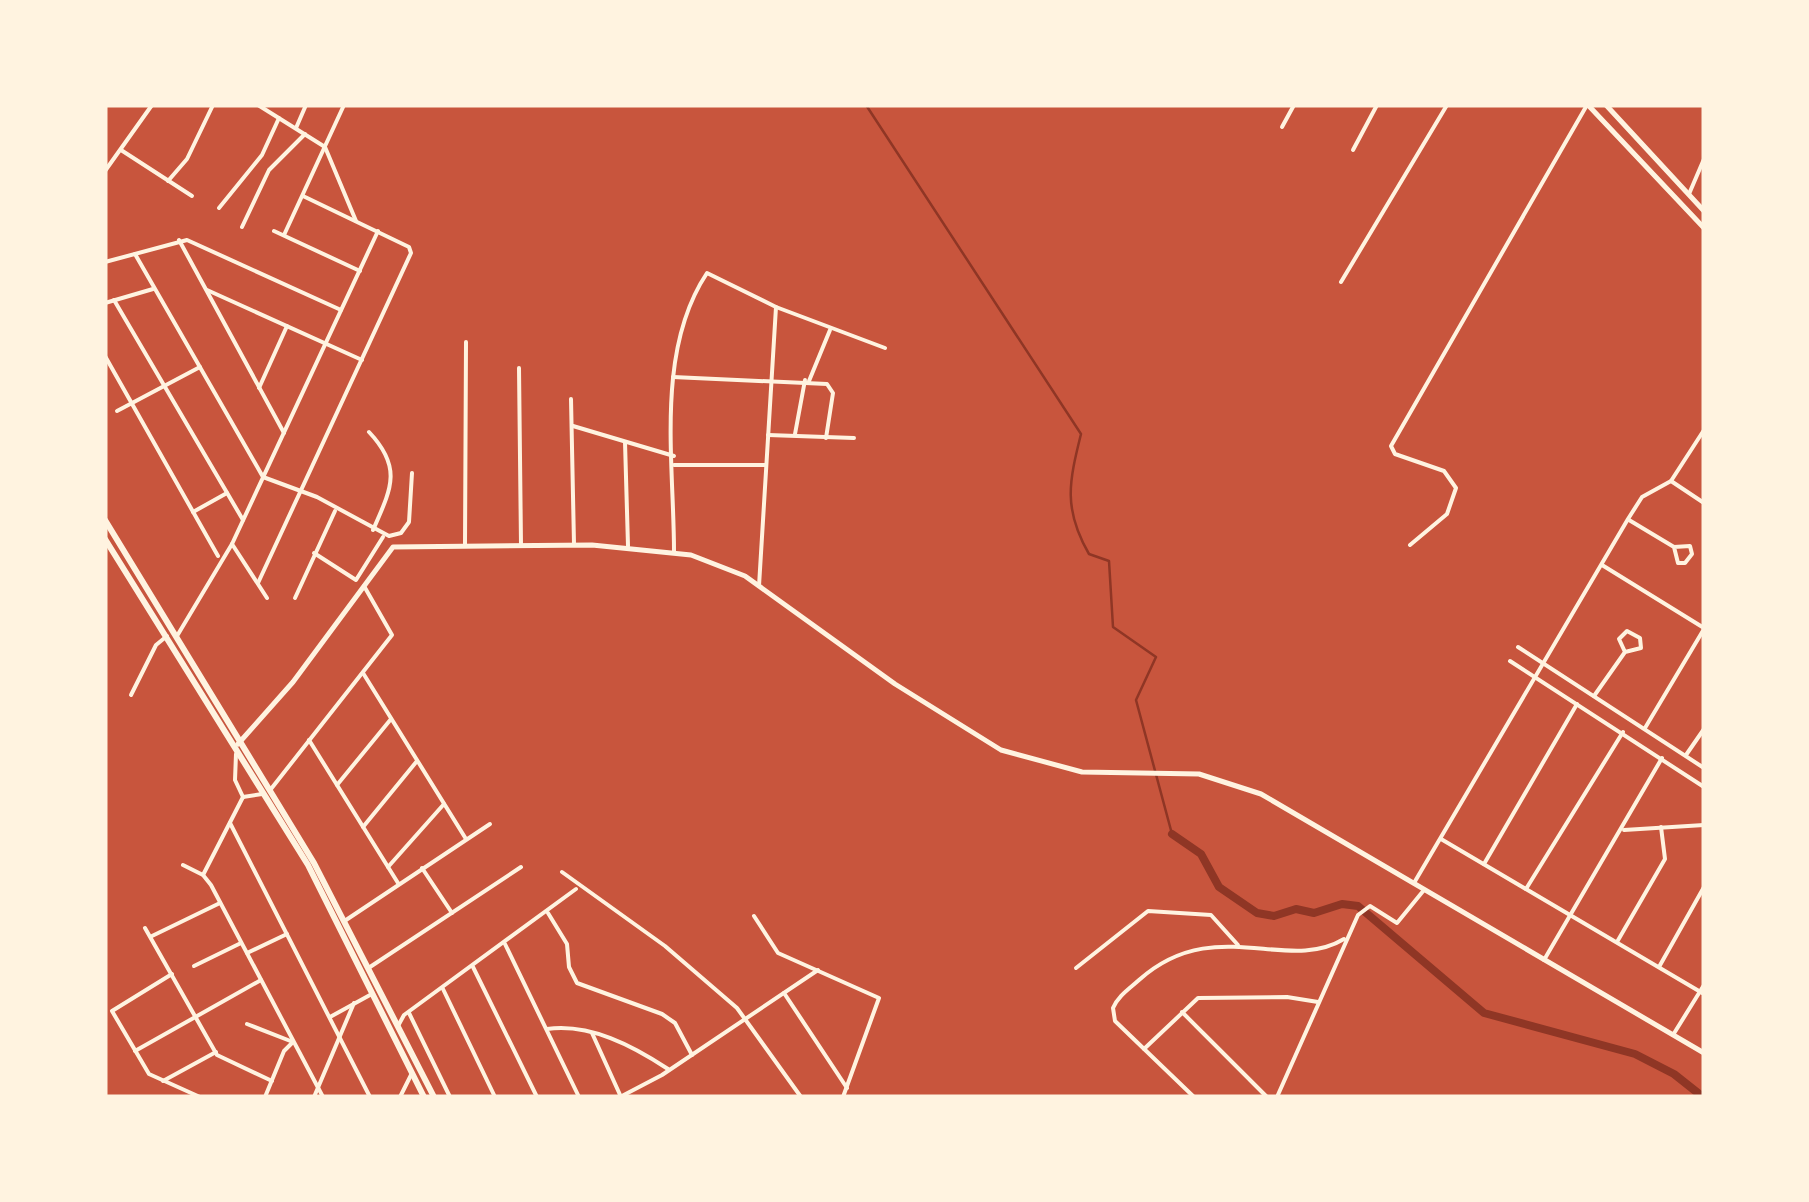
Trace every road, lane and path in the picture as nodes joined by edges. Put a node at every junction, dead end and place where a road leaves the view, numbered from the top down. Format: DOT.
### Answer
graph roads {
  1 [pos="152,105"];
  2 [pos="214,105"];
  3 [pos="258,105"];
  4 [pos="306,105"];
  5 [pos="344,105"];
  6 [pos="1294,105"];
  7 [pos="1376,105"];
  8 [pos="1447,105"];
  9 [pos="1588,105"];
  10 [pos="1606,105"];
  11 [pos="279,118"];
  12 [pos="1282,127"];
  13 [pos="296,128"];
  14 [pos="305,134"];
  15 [pos="324,146"];
  16 [pos="120,150"];
  17 [pos="1353,150"];
  18 [pos="1704,159"];
  19 [pos="105,171"];
  20 [pos="168,181"];
  21 [pos="1689,194"];
  22 [pos="192,196"];
  23 [pos="302,196"];
  24 [pos="219,208"];
  25 [pos="1704,210"];
  26 [pos="356,221"];
  27 [pos="242,227"];
  28 [pos="1704,228"];
  29 [pos="274,231"];
  30 [pos="378,231"];
  31 [pos="284,235"];
  32 [pos="179,240"];
  33 [pos="135,254"];
  34 [pos="105,262"];
  35 [pos="360,271"];
  36 [pos="1342,282"];
  37 [pos="155,288"];
  38 [pos="206,290"];
  39 [pos="114,300"];
  40 [pos="105,302"];
  41 [pos="776,308"];
  42 [pos="341,310"];
  43 [pos="287,326"];
  44 [pos="830,330"];
  45 [pos="466,342"];
  46 [pos="326,344"];
  47 [pos="884,348"];
  48 [pos="105,356"];
  49 [pos="362,360"];
  50 [pos="200,367"];
  51 [pos="519,368"];
  52 [pos="674,376"];
  53 [pos="772,378"];
  54 [pos="806,381"];
  55 [pos="164,386"];
  56 [pos="259,388"];
  57 [pos="571,399"];
  58 [pos="131,404"];
  59 [pos="118,411"];
  60 [pos="571,425"];
  61 [pos="1704,430"];
  62 [pos="369,432"];
  63 [pos="284,433"];
  64 [pos="795,434"];
  65 [pos="768,435"];
  66 [pos="826,438"];
  67 [pos="854,438"];
  68 [pos="1702,439"];
  69 [pos="625,442"];
  70 [pos="674,456"];
  71 [pos="674,464"];
  72 [pos="766,466"];
  73 [pos="412,473"];
  74 [pos="263,477"];
  75 [pos="1671,481"];
  76 [pos="227,493"];
  77 [pos="300,494"];
  78 [pos="1704,503"];
  79 [pos="336,510"];
  80 [pos="193,512"];
  81 [pos="1628,519"];
  82 [pos="105,520"];
  83 [pos="243,520"];
  84 [pos="373,530"];
  85 [pos="384,535"];
  86 [pos="105,539"];
  87 [pos="232,544"];
  88 [pos="574,544"];
  89 [pos="465,545"];
  90 [pos="521,545"];
  91 [pos="1410,545"];
  92 [pos="628,546"];
  93 [pos="1674,547"];
  94 [pos="674,551"];
  95 [pos="314,553"];
  96 [pos="220,558"];
  97 [pos="1602,565"];
  98 [pos="258,582"];
  99 [pos="364,586"];
  100 [pos="759,586"];
  101 [pos="267,598"];
  102 [pos="295,598"];
  103 [pos="1704,629"];
  104 [pos="166,636"];
  105 [pos="177,636"];
  106 [pos="1518,647"];
  107 [pos="1625,652"];
  108 [pos="1510,660"];
  109 [pos="1543,663"];
  110 [pos="363,672"];
  111 [pos="1536,676"];
  112 [pos="131,695"];
  113 [pos="1594,696"];
  114 [pos="1578,702"];
  115 [pos="392,718"];
  116 [pos="1644,728"];
  117 [pos="1704,729"];
  118 [pos="1622,732"];
  119 [pos="309,740"];
  120 [pos="238,745"];
  121 [pos="1686,754"];
  122 [pos="1662,758"];
  123 [pos="417,760"];
  124 [pos="1704,768"];
  125 [pos="337,785"];
  126 [pos="1704,787"];
  127 [pos="268,791"];
  128 [pos="242,797"];
  129 [pos="444,804"];
  130 [pos="230,823"];
  131 [pos="490,824"];
  132 [pos="1704,825"];
  133 [pos="363,827"];
  134 [pos="1661,827"];
  135 [pos="1621,831"];
  136 [pos="466,838"];
  137 [pos="1441,839"];
  138 [pos="1484,864"];
  139 [pos="183,865"];
  140 [pos="388,867"];
  141 [pos="521,867"];
  142 [pos="422,868"];
  143 [pos="562,872"];
  144 [pos="204,875"];
  145 [pos="398,883"];
  146 [pos="1414,883"];
  147 [pos="1704,886"];
  148 [pos="578,888"];
  149 [pos="1424,889"];
  150 [pos="1526,889"];
  151 [pos="220,903"];
  152 [pos="548,910"];
  153 [pos="452,912"];
  154 [pos="1571,915"];
  155 [pos="754,916"];
  156 [pos="346,920"];
  157 [pos="145,928"];
  158 [pos="288,934"];
  159 [pos="150,936"];
  160 [pos="1344,939"];
  161 [pos="504,942"];
  162 [pos="1616,942"];
  163 [pos="241,943"];
  164 [pos="1238,946"];
  165 [pos="246,954"];
  166 [pos="1544,960"];
  167 [pos="194,966"];
  168 [pos="472,966"];
  169 [pos="370,967"];
  170 [pos="1659,967"];
  171 [pos="1076,968"];
  172 [pos="818,970"];
  173 [pos="172,974"];
  174 [pos="260,980"];
  175 [pos="1704,985"];
  176 [pos="442,988"];
  177 [pos="377,991"];
  178 [pos="784,993"];
  179 [pos="1702,993"];
  180 [pos="1319,1002"];
  181 [pos="354,1003"];
  182 [pos="1182,1012"];
  183 [pos="406,1014"];
  184 [pos="195,1015"];
  185 [pos="393,1015"];
  186 [pos="330,1017"];
  187 [pos="748,1018"];
  188 [pos="247,1024"];
  189 [pos="398,1026"];
  190 [pos="547,1028"];
  191 [pos="591,1032"];
  192 [pos="340,1035"];
  193 [pos="1673,1035"];
  194 [pos="293,1042"];
  195 [pos="1144,1050"];
  196 [pos="135,1051"];
  197 [pos="216,1052"];
  198 [pos="692,1054"];
  199 [pos="1704,1054"];
  200 [pos="670,1070"];
  201 [pos="412,1072"];
  202 [pos="163,1081"];
  203 [pos="272,1081"];
  204 [pos="318,1088"];
  205 [pos="847,1088"];
  206 [pos="200,1097"];
  207 [pos="265,1097"];
  208 [pos="314,1097"];
  209 [pos="322,1097"];
  210 [pos="370,1097"];
  211 [pos="400,1097"];
  212 [pos="424,1097"];
  213 [pos="434,1097"];
  214 [pos="450,1097"];
  215 [pos="494,1097"];
  216 [pos="537,1097"];
  217 [pos="579,1097"];
  218 [pos="621,1097"];
  219 [pos="801,1097"];
  220 [pos="843,1097"];
  221 [pos="1194,1097"];
  222 [pos="1267,1097"];
  223 [pos="1277,1097"];
  1 -- 16 [label="street"];
  2 -- 20 [label="street"];
  3 -- 11 [label="street"];
  4 -- 13 [label="street"];
  5 -- 15 [label="street"];
  6 -- 12 [label="street"];
  7 -- 17 [label="street"];
  8 -- 36 [label="street"];
  9 -- 28 [label="street"];
  9 -- 91 [label="street"];
  10 -- 21 [label="street"];
  11 -- 13 [label="street"];
  11 -- 24 [label="street"];
  13 -- 14 [label="street"];
  14 -- 15 [label="street"];
  14 -- 27 [label="street"];
  15 -- 23 [label="street"];
  15 -- 26 [label="street"];
  16 -- 19 [label="street"];
  16 -- 20 [label="street"];
  18 -- 21 [label="street"];
  20 -- 22 [label="street"];
  21 -- 25 [label="street"];
  23 -- 26 [label="street"];
  23 -- 31 [label="street"];
  26 -- 30 [label="street"];
  29 -- 31 [label="street"];
  30 -- 35 [label="street"];
  30 -- 49 [label="street"];
  31 -- 35 [label="street"];
  32 -- 33 [label="street"];
  32 -- 38 [label="street"];
  32 -- 42 [label="street"];
  33 -- 34 [label="street"];
  33 -- 37 [label="street"];
  35 -- 42 [label="street"];
  37 -- 39 [label="street"];
  37 -- 50 [label="street"];
  38 -- 43 [label="street"];
  38 -- 56 [label="street"];
  39 -- 40 [label="street"];
  39 -- 55 [label="street"];
  41 -- 44 [label="street"];
  41 -- 52 [label="street"];
  41 -- 53 [label="street"];
  42 -- 46 [label="street"];
  43 -- 46 [label="street"];
  43 -- 56 [label="street"];
  44 -- 47 [label="street"];
  44 -- 54 [label="street"];
  45 -- 89 [label="street"];
  46 -- 49 [label="street"];
  46 -- 63 [label="street"];
  48 -- 58 [label="street"];
  49 -- 77 [label="street"];
  50 -- 55 [label="street"];
  50 -- 74 [label="street"];
  51 -- 90 [label="street"];
  52 -- 53 [label="street"];
  52 -- 70 [label="street"];
  53 -- 54 [label="street"];
  53 -- 65 [label="street"];
  54 -- 64 [label="street"];
  54 -- 66 [label="street"];
  55 -- 58 [label="street"];
  55 -- 76 [label="street"];
  56 -- 63 [label="street"];
  57 -- 60 [label="street"];
  58 -- 59 [label="street"];
  58 -- 80 [label="street"];
  60 -- 69 [label="street"];
  60 -- 88 [label="street"];
  61 -- 68 [label="street"];
  62 -- 84 [label="street"];
  63 -- 74 [label="street"];
  64 -- 65 [label="street"];
  64 -- 66 [label="street"];
  65 -- 72 [label="street"];
  66 -- 67 [label="street"];
  68 -- 75 [label="street"];
  69 -- 70 [label="street"];
  69 -- 92 [label="street"];
  70 -- 71 [label="street"];
  71 -- 72 [label="street"];
  71 -- 94 [label="street"];
  72 -- 100 [label="street"];
  73 -- 85 [label="street"];
  74 -- 77 [label="street"];
  74 -- 83 [label="street"];
  75 -- 78 [label="street"];
  75 -- 81 [label="street"];
  76 -- 80 [label="street"];
  76 -- 83 [label="street"];
  77 -- 79 [label="street"];
  77 -- 98 [label="street"];
  79 -- 84 [label="street"];
  79 -- 95 [label="street"];
  80 -- 96 [label="street"];
  81 -- 93 [label="street"];
  81 -- 97 [label="street"];
  82 -- 105 [label="main road"];
  83 -- 87 [label="street"];
  84 -- 85 [label="street"];
  85 -- 95 [label="street"];
  86 -- 104 [label="main road"];
  87 -- 96 [label="street"];
  87 -- 98 [label="street"];
  88 -- 90 [label="street"];
  88 -- 92 [label="street"];
  89 -- 90 [label="street"];
  89 -- 99 [label="street"];
  92 -- 94 [label="street"];
  94 -- 100 [label="street"];
  95 -- 102 [label="street"];
  96 -- 105 [label="street"];
  97 -- 103 [label="street"];
  97 -- 109 [label="street"];
  98 -- 101 [label="street"];
  99 -- 110 [label="street"];
  99 -- 120 [label="street"];
  100 -- 146 [label="street"];
  103 -- 116 [label="street"];
  104 -- 112 [label="street"];
  104 -- 120 [label="main road"];
  105 -- 120 [label="main road"];
  106 -- 109 [label="street"];
  107 -- 107 [label="street"];
  107 -- 113 [label="street"];
  108 -- 111 [label="street"];
  109 -- 111 [label="street"];
  109 -- 113 [label="street"];
  110 -- 115 [label="street"];
  110 -- 119 [label="street"];
  111 -- 114 [label="street"];
  111 -- 137 [label="street"];
  113 -- 116 [label="street"];
  114 -- 118 [label="street"];
  114 -- 138 [label="street"];
  115 -- 123 [label="street"];
  115 -- 125 [label="street"];
  116 -- 121 [label="street"];
  117 -- 121 [label="street"];
  118 -- 122 [label="street"];
  118 -- 150 [label="street"];
  119 -- 125 [label="street"];
  119 -- 127 [label="street"];
  120 -- 127 [label="main road"];
  120 -- 128 [label="street"];
  121 -- 124 [label="street"];
  122 -- 126 [label="street"];
  122 -- 135 [label="street"];
  123 -- 129 [label="street"];
  123 -- 133 [label="street"];
  125 -- 133 [label="street"];
  127 -- 128 [label="street"];
  127 -- 156 [label="main road"];
  127 -- 177 [label="main road"];
  128 -- 130 [label="street"];
  129 -- 136 [label="street"];
  129 -- 140 [label="street"];
  130 -- 144 [label="street"];
  130 -- 158 [label="street"];
  131 -- 136 [label="street"];
  132 -- 134 [label="street"];
  133 -- 140 [label="street"];
  134 -- 135 [label="street"];
  134 -- 162 [label="street"];
  135 -- 154 [label="street"];
  136 -- 142 [label="street"];
  137 -- 138 [label="street"];
  137 -- 146 [label="street"];
  138 -- 150 [label="street"];
  139 -- 144 [label="street"];
  140 -- 145 [label="street"];
  141 -- 153 [label="street"];
  142 -- 145 [label="street"];
  142 -- 153 [label="street"];
  143 -- 148 [label="street"];
  144 -- 151 [label="street"];
  145 -- 156 [label="street"];
  146 -- 149 [label="street"];
  147 -- 170 [label="street"];
  148 -- 152 [label="street"];
  148 -- 187 [label="street"];
  149 -- 160 [label="street"];
  149 -- 166 [label="street"];
  150 -- 154 [label="street"];
  151 -- 159 [label="street"];
  151 -- 163 [label="street"];
  152 -- 161 [label="street"];
  152 -- 198 [label="street"];
  153 -- 169 [label="street"];
  154 -- 162 [label="street"];
  154 -- 166 [label="street"];
  155 -- 172 [label="street"];
  156 -- 169 [label="main road"];
  157 -- 159 [label="street"];
  158 -- 165 [label="street"];
  158 -- 186 [label="street"];
  159 -- 173 [label="street"];
  160 -- 164 [label="street"];
  160 -- 180 [label="street"];
  161 -- 168 [label="street"];
  161 -- 190 [label="street"];
  162 -- 170 [label="street"];
  163 -- 165 [label="street"];
  163 -- 167 [label="street"];
  164 -- 171 [label="street"];
  164 -- 195 [label="street"];
  165 -- 174 [label="street"];
  166 -- 193 [label="street"];
  168 -- 176 [label="street"];
  168 -- 216 [label="street"];
  169 -- 177 [label="main road"];
  170 -- 179 [label="street"];
  172 -- 178 [label="street"];
  172 -- 205 [label="street"];
  173 -- 184 [label="street"];
  173 -- 196 [label="street"];
  174 -- 184 [label="street"];
  174 -- 194 [label="street"];
  175 -- 179 [label="street"];
  176 -- 183 [label="street"];
  176 -- 215 [label="street"];
  177 -- 181 [label="street"];
  177 -- 185 [label="main road"];
  177 -- 201 [label="main road"];
  178 -- 187 [label="street"];
  178 -- 205 [label="street"];
  179 -- 193 [label="street"];
  180 -- 182 [label="street"];
  180 -- 223 [label="street"];
  181 -- 186 [label="street"];
  181 -- 192 [label="street"];
  182 -- 195 [label="street"];
  182 -- 222 [label="street"];
  183 -- 185 [label="street"];
  183 -- 189 [label="street"];
  183 -- 214 [label="street"];
  184 -- 196 [label="street"];
  184 -- 197 [label="street"];
  185 -- 189 [label="main road"];
  186 -- 192 [label="street"];
  187 -- 198 [label="street"];
  187 -- 219 [label="street"];
  188 -- 194 [label="street"];
  189 -- 213 [label="main road"];
  190 -- 191 [label="street"];
  190 -- 217 [label="street"];
  191 -- 200 [label="street"];
  191 -- 218 [label="street"];
  192 -- 204 [label="street"];
  192 -- 210 [label="street"];
  193 -- 199 [label="street"];
  194 -- 203 [label="street"];
  194 -- 204 [label="street"];
  195 -- 221 [label="street"];
  196 -- 202 [label="street"];
  197 -- 202 [label="street"];
  197 -- 203 [label="street"];
  198 -- 200 [label="street"];
  200 -- 218 [label="street"];
  201 -- 211 [label="street"];
  201 -- 212 [label="main road"];
  202 -- 206 [label="street"];
  203 -- 207 [label="street"];
  204 -- 208 [label="street"];
  204 -- 209 [label="street"];
  205 -- 220 [label="street"];
}
